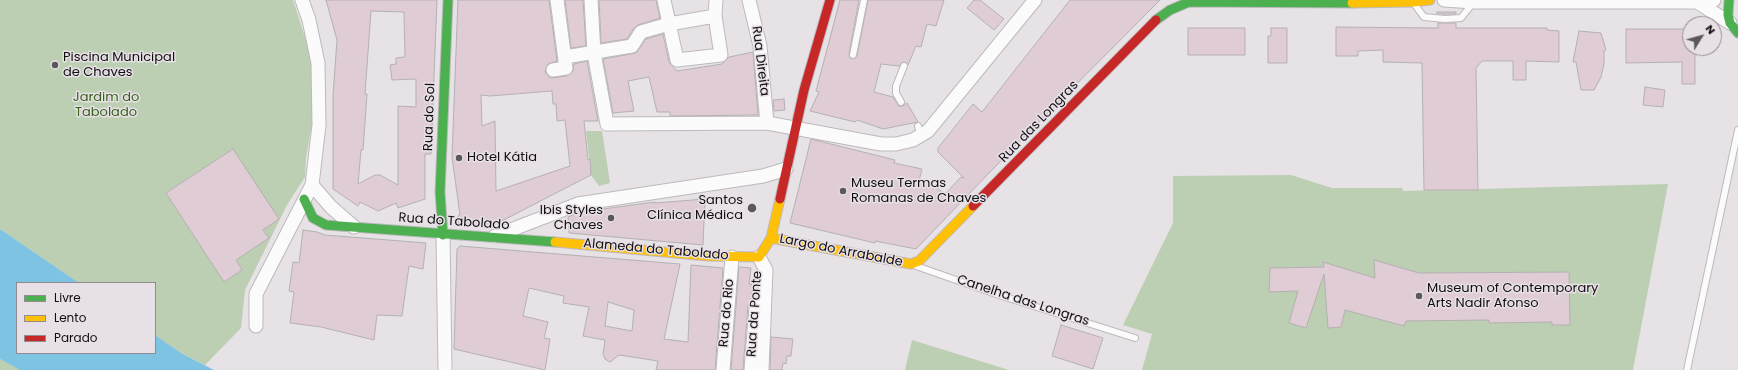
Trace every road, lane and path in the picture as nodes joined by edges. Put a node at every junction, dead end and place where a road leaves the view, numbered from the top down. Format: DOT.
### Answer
graph roads {
  1 [pos="302,0"];
  2 [pos="448,0"];
  3 [pos="557,0"];
  4 [pos="591,0"];
  5 [pos="664,0"];
  6 [pos="716,0"];
  7 [pos="749,0"];
  8 [pos="830,0"];
  9 [pos="864,0"];
  10 [pos="1035,0"];
  11 [pos="1430,0"];
  12 [pos="1444,0"];
  13 [pos="1714,0"];
  14 [pos="1729,0"];
  15 [pos="1246,1"];
  16 [pos="1413,2"];
  17 [pos="1474,2"];
  18 [pos="1697,2"];
  19 [pos="715,16"];
  20 [pos="669,24"];
  21 [pos="1736,31"];
  22 [pos="594,53"];
  23 [pos="855,54"];
  24 [pos="565,57"];
  25 [pos="904,66"];
  26 [pos="553,70"];
  27 [pos="901,102"];
  28 [pos="767,123"];
  29 [pos="796,128"];
  30 [pos="1738,130"];
  31 [pos="786,169"];
  32 [pos="312,185"];
  33 [pos="304,199"];
  34 [pos="547,216"];
  35 [pos="354,227"];
  36 [pos="443,235"];
  37 [pos="492,238"];
  38 [pos="771,238"];
  39 [pos="553,242"];
  40 [pos="732,257"];
  41 [pos="759,257"];
  42 [pos="911,264"];
  43 [pos="256,326"];
  44 [pos="1135,338"];
  45 [pos="445,370"];
  46 [pos="723,370"];
  47 [pos="751,370"];
  48 [pos="762,370"];
  49 [pos="1687,370"];
  1 -- 32 [label="street"];
  2 -- 36 [label="street, Rua do Sol"];
  3 -- 24 [label="street"];
  4 -- 22 [label="street"];
  5 -- 20 [label="street"];
  6 -- 19 [label="street"];
  7 -- 28 [label="street, Rua Direita"];
  8 -- 29 [label="street, Largo do Arrabalde"];
  9 -- 23 [label="lane"];
  10 -- 29 [label="street"];
  11 -- 16 [label="street"];
  12 -- 17 [label="street"];
  13 -- 18 [label="street"];
  14 -- 21 [label="street"];
  15 -- 16 [label="street"];
  15 -- 42 [label="street, Rua das Longras"];
  16 -- 17 [label="lane"];
  17 -- 18 [label="street"];
  18 -- 21 [label="street"];
  19 -- 20 [label="street"];
  19 -- 20 [label="street"];
  20 -- 22 [label="street"];
  22 -- 24 [label="street"];
  22 -- 28 [label="street"];
  24 -- 26 [label="street"];
  25 -- 27 [label="lane"];
  28 -- 29 [label="street"];
  29 -- 31 [label="street, Largo do Arrabalde"];
  30 -- 49 [label="lane"];
  31 -- 34 [label="street"];
  31 -- 38 [label="street, Largo do Arrabalde"];
  32 -- 33 [label="street"];
  32 -- 35 [label="street"];
  33 -- 35 [label="street, Rua do Tabolado"];
  33 -- 43 [label="street"];
  34 -- 37 [label="street"];
  34 -- 39 [label="street"];
  35 -- 36 [label="street, Rua do Tabolado"];
  36 -- 37 [label="street, Rua do Tabolado"];
  36 -- 45 [label="street"];
  37 -- 39 [label="street, Rua do Tabolado"];
  38 -- 41 [label="street, Largo do Arrabalde"];
  38 -- 42 [label="street, Largo do Arrabalde"];
  39 -- 40 [label="street, Alameda do Tabolado"];
  40 -- 41 [label="street, Alameda do Tabolado"];
  40 -- 46 [label="street, Rua do Rio"];
  41 -- 47 [label="street, Rua da Ponte"];
  41 -- 48 [label="street"];
  42 -- 44 [label="lane, Canelha das Longras"];
}
